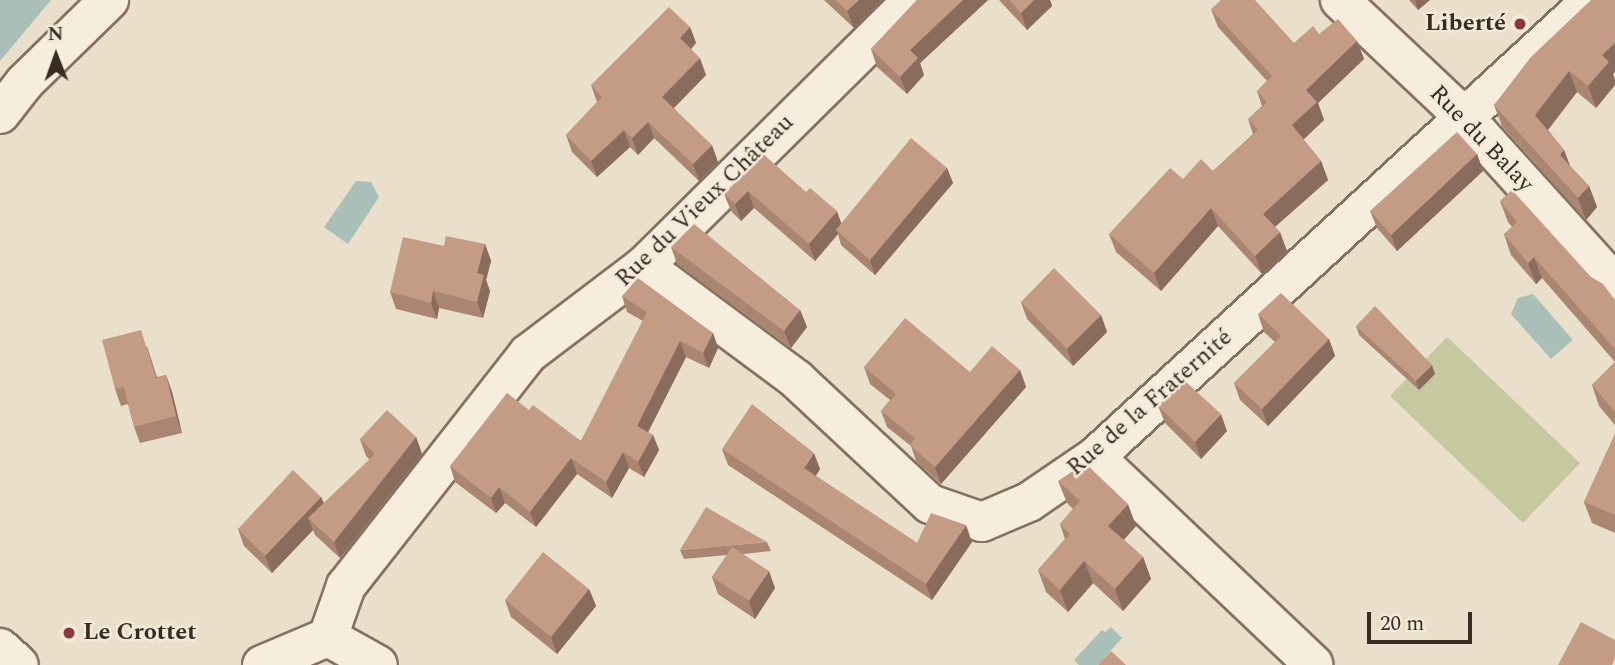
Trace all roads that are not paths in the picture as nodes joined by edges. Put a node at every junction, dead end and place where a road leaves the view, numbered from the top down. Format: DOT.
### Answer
graph roads {
  1 [pos="109,0"];
  2 [pos="913,0"];
  3 [pos="1340,0"];
  4 [pos="1592,0"];
  5 [pos="0,114"];
  6 [pos="1465,118"];
  7 [pos="644,266"];
  8 [pos="1615,284"];
  9 [pos="1095,457"];
  10 [pos="328,637"];
  11 [pos="0,648"];
  12 [pos="1313,664"];
  13 [pos="19,665"];
  14 [pos="262,665"];
  15 [pos="378,665"];
  1 -- 5 [label="street"];
  2 -- 7 [label="street, Rue du Vieux Château"];
  3 -- 6 [label="street, Rue du Balay"];
  4 -- 6 [label="street, Rue de la Fraternité"];
  6 -- 8 [label="street, Rue du Balay"];
  6 -- 9 [label="street, Rue de la Fraternité"];
  7 -- 9 [label="street, Rue de la Fraternité"];
  7 -- 10 [label="street, Rue du Vieux Château"];
  9 -- 12 [label="street"];
  10 -- 14 [label="street"];
  10 -- 15 [label="street"];
  11 -- 13 [label="street"];
}
